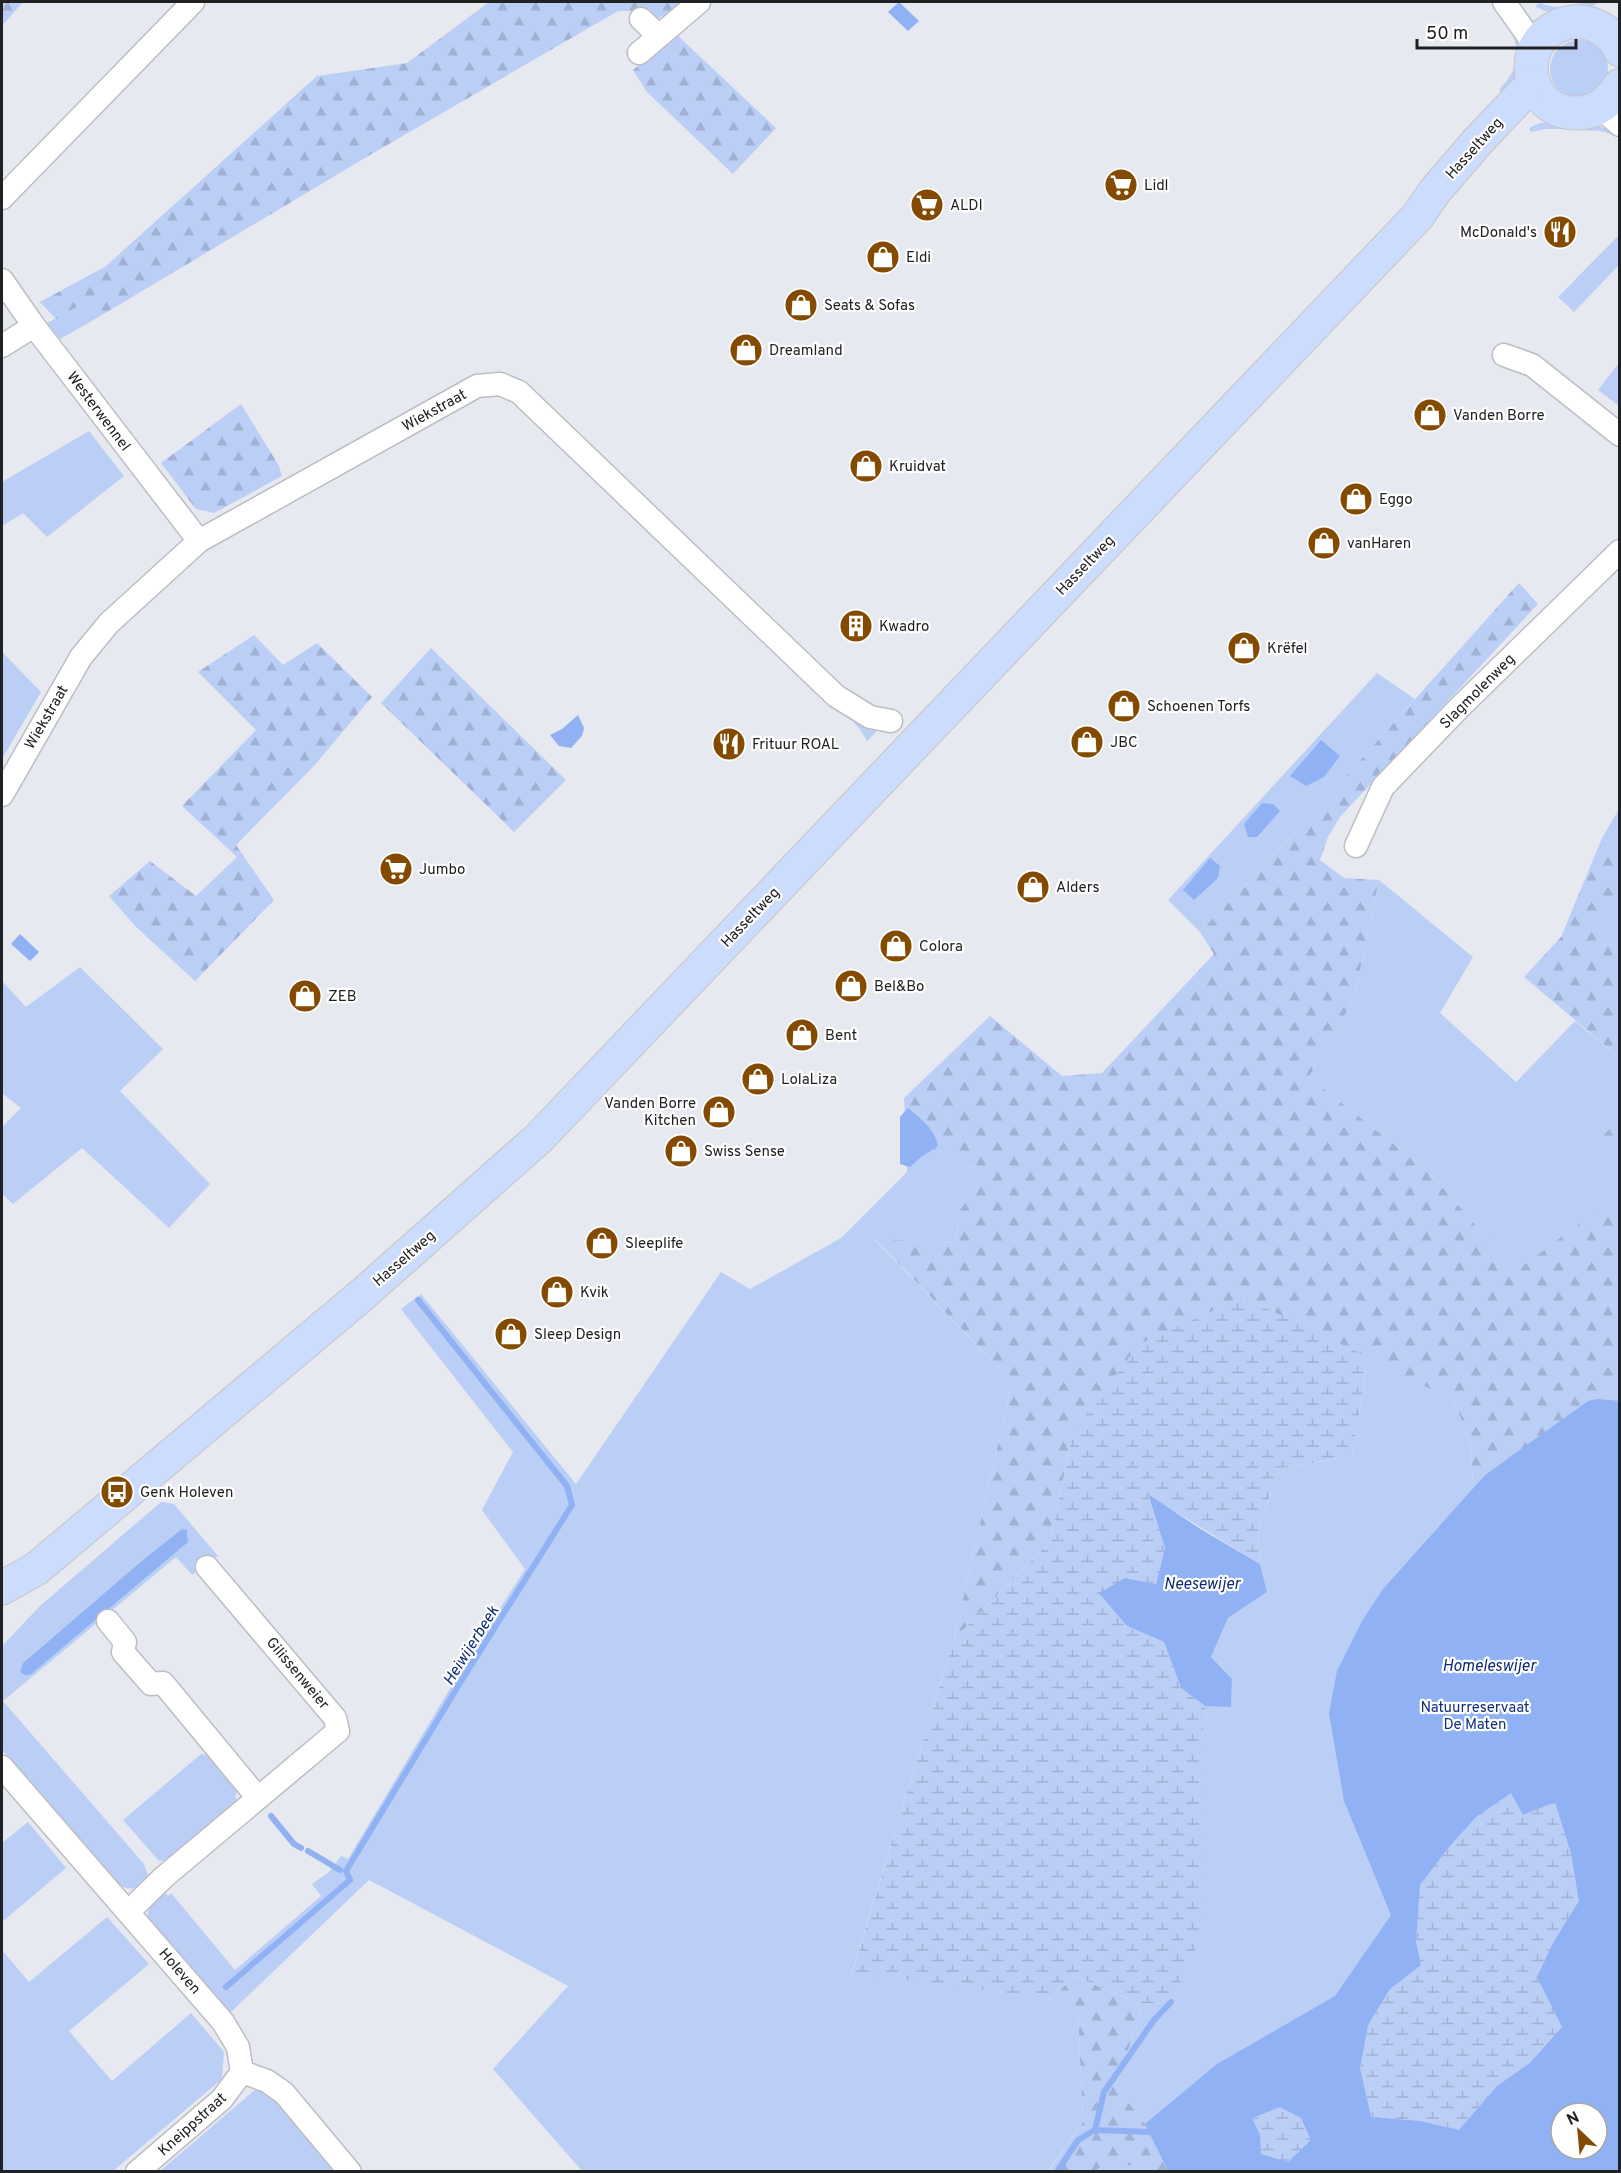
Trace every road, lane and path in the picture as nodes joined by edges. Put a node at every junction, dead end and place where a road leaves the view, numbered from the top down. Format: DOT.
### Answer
graph roads {
  1 [pos="193,2"];
  2 [pos="699,2"];
  3 [pos="1506,2"];
  4 [pos="641,19"];
  5 [pos="1611,31"];
  6 [pos="659,36"];
  7 [pos="1544,38"];
  8 [pos="639,53"];
  9 [pos="1533,83"];
  10 [pos="1613,106"];
  11 [pos="1555,109"];
  12 [pos="2,198"];
  13 [pos="1418,216"];
  14 [pos="2,280"];
  15 [pos="34,326"];
  16 [pos="2,346"];
  17 [pos="1504,355"];
  18 [pos="1620,435"];
  19 [pos="200,541"];
  20 [pos="1620,551"];
  21 [pos="891,721"];
  22 [pos="2,795"];
  23 [pos="1356,846"];
  24 [pos="207,1567"];
  25 [pos="36,1569"];
  26 [pos="2,1588"];
  27 [pos="2,1615"];
  28 [pos="108,1621"];
  29 [pos="2,1767"];
  30 [pos="258,1798"];
  31 [pos="128,1912"];
  32 [pos="242,2072"];
  33 [pos="137,2172"];
  34 [pos="350,2172"];
  1 -- 12 [label="street"];
  2 -- 6 [label="street"];
  3 -- 7 [label="street"];
  4 -- 6 [label="street"];
  5 -- 7 [label="main road"];
  6 -- 8 [label="street"];
  7 -- 9 [label="main road"];
  9 -- 11 [label="main road"];
  9 -- 13 [label="main road, Hasseltweg"];
  10 -- 11 [label="main road"];
  11 -- 13 [label="main road, Hasseltweg"];
  13 -- 25 [label="main road, Hasseltweg"];
  14 -- 15 [label="street, Westerwennel"];
  15 -- 16 [label="street"];
  15 -- 19 [label="street, Westerwennel"];
  17 -- 18 [label="street"];
  19 -- 21 [label="street, Wiekstraat"];
  19 -- 22 [label="street, Wiekstraat"];
  20 -- 23 [label="street, Slagmolenweg"];
  24 -- 30 [label="street, Gilissenweier"];
  25 -- 26 [label="main road, Hasseltweg"];
  25 -- 27 [label="main road, Hasseltweg"];
  28 -- 30 [label="street"];
  29 -- 31 [label="street, Holeven"];
  30 -- 31 [label="street, Gilissenweier"];
  31 -- 32 [label="street, Holeven"];
  32 -- 33 [label="street, Kneippstraat"];
  32 -- 34 [label="street"];
}
